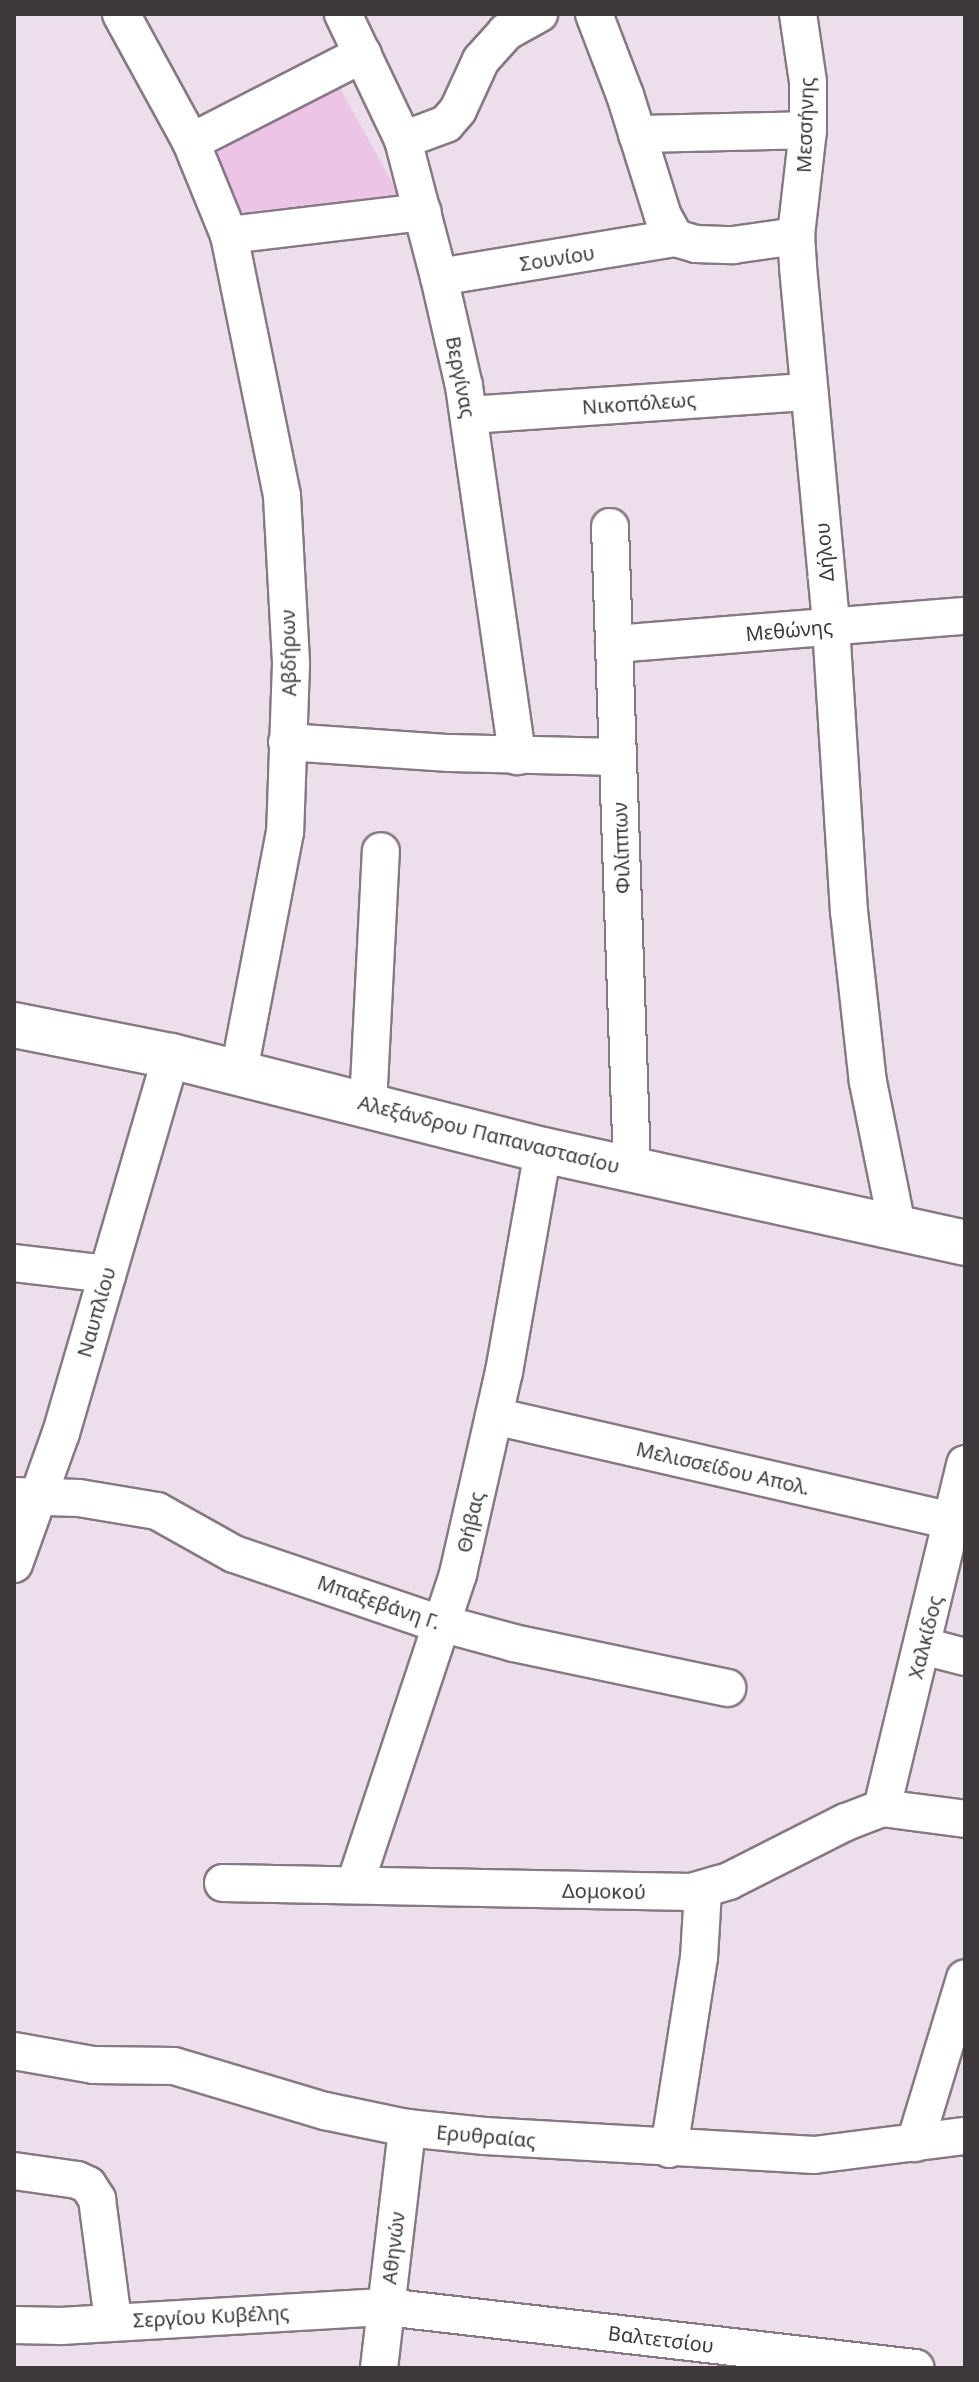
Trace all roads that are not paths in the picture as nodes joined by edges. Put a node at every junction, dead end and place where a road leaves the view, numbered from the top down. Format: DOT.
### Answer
graph roads {
  1 [pos="121,14"];
  2 [pos="343,14"];
  3 [pos="539,14"];
  4 [pos="594,14"];
  5 [pos="798,14"];
  6 [pos="363,54"];
  7 [pos="808,130"];
  8 [pos="637,134"];
  9 [pos="403,140"];
  10 [pos="191,142"];
  11 [pos="423,212"];
  12 [pos="229,235"];
  13 [pos="796,236"];
  14 [pos="675,238"];
  15 [pos="439,277"];
  16 [pos="809,392"];
  17 [pos="469,415"];
  18 [pos="610,527"];
  19 [pos="965,616"];
  20 [pos="831,626"];
  21 [pos="614,644"];
  22 [pos="287,742"];
  23 [pos="517,756"];
  24 [pos="618,757"];
  25 [pos="381,851"];
  26 [pos="14,1025"];
  27 [pos="171,1056"];
  28 [pos="239,1072"];
  29 [pos="368,1105"];
  30 [pos="543,1150"];
  31 [pos="632,1168"];
  32 [pos="897,1226"];
  33 [pos="965,1243"];
  34 [pos="14,1263"];
  35 [pos="107,1274"];
  36 [pos="494,1416"];
  37 [pos="965,1464"];
  38 [pos="27,1496"];
  39 [pos="952,1521"];
  40 [pos="14,1564"];
  41 [pos="442,1624"];
  42 [pos="923,1646"];
  43 [pos="965,1657"];
  44 [pos="727,1688"];
  45 [pos="882,1808"];
  46 [pos="965,1819"];
  47 [pos="223,1883"];
  48 [pos="355,1884"];
  49 [pos="703,1890"];
  50 [pos="965,1978"];
  51 [pos="14,2051"];
  52 [pos="407,2128"];
  53 [pos="965,2136"];
  54 [pos="915,2143"];
  55 [pos="669,2149"];
  56 [pos="14,2171"];
  57 [pos="397,2308"];
  58 [pos="113,2321"];
  59 [pos="14,2325"];
  60 [pos="858,2365"];
  61 [pos="379,2368"];
  62 [pos="915,2368"];
  1 -- 10 [label="street, Αβδήρων"];
  2 -- 6 [label="street, Βεργίνας"];
  3 -- 9 [label="street"];
  4 -- 8 [label="street"];
  5 -- 7 [label="street, Μεσσήνης"];
  6 -- 9 [label="street, Βεργίνας"];
  6 -- 10 [label="street"];
  7 -- 8 [label="street"];
  7 -- 13 [label="street, Μεσσήνης"];
  8 -- 14 [label="street"];
  9 -- 11 [label="street, Βεργίνας"];
  10 -- 12 [label="street, Αβδήρων"];
  11 -- 12 [label="street"];
  11 -- 15 [label="street, Βεργίνας"];
  12 -- 22 [label="street, Αβδήρων"];
  13 -- 14 [label="street"];
  13 -- 16 [label="street, Δήλου"];
  14 -- 15 [label="street, Σουνίου"];
  15 -- 17 [label="street, Βεργίνας"];
  16 -- 17 [label="street, Νικοπόλεως"];
  16 -- 20 [label="street, Δήλου"];
  17 -- 23 [label="street, Βεργίνας"];
  18 -- 21 [label="street, Φιλίππων"];
  19 -- 20 [label="street, Μεθώνης"];
  20 -- 21 [label="street, Μεθώνης"];
  20 -- 32 [label="street, Δήλου"];
  21 -- 24 [label="street, Φιλίππων"];
  22 -- 23 [label="street"];
  22 -- 28 [label="street, Αβδήρων"];
  23 -- 24 [label="street"];
  24 -- 31 [label="street, Φιλίππων"];
  25 -- 29 [label="street"];
  26 -- 27 [label="main road, Αλεξάνδρου Παπαναστασίου"];
  27 -- 28 [label="main road, Αλεξάνδρου Παπαναστασίου"];
  27 -- 35 [label="street, Ναυπλίου"];
  28 -- 29 [label="main road, Αλεξάνδρου Παπαναστασίου"];
  29 -- 30 [label="main road, Αλεξάνδρου Παπαναστασίου"];
  30 -- 31 [label="main road, Αλεξάνδρου Παπαναστασίου"];
  30 -- 36 [label="street, Θήβας"];
  31 -- 32 [label="main road, Αλεξάνδρου Παπαναστασίου"];
  32 -- 33 [label="main road, Αλεξάνδρου Παπαναστασίου"];
  34 -- 35 [label="street"];
  35 -- 38 [label="street, Ναυπλίου"];
  36 -- 39 [label="street, Μελισσείδου Απολ."];
  36 -- 41 [label="street, Θήβας"];
  37 -- 39 [label="street, Χαλκίδος"];
  38 -- 40 [label="street, Ναυπλίου"];
  38 -- 41 [label="street, Μπαξεβάνη Γ."];
  39 -- 42 [label="street, Χαλκίδος"];
  41 -- 44 [label="street, Μπαξεβάνη Γ."];
  41 -- 48 [label="street, Θήβας"];
  42 -- 43 [label="street"];
  42 -- 45 [label="street, Χαλκίδος"];
  45 -- 46 [label="street"];
  45 -- 49 [label="street, Δομοκού"];
  47 -- 48 [label="street, Δομοκού"];
  48 -- 49 [label="street, Δομοκού"];
  49 -- 55 [label="street"];
  50 -- 54 [label="street"];
  51 -- 52 [label="street, Ερυθραίας"];
  52 -- 55 [label="street, Ερυθραίας"];
  52 -- 57 [label="street, Αθηνών"];
  53 -- 54 [label="street, Ερυθραίας"];
  54 -- 55 [label="street, Ερυθραίας"];
  56 -- 58 [label="street"];
  57 -- 58 [label="street, Σεργίου Κυβέλης"];
  57 -- 60 [label="street, Βαλτετσίου"];
  57 -- 61 [label="street, Αθηνών"];
  58 -- 59 [label="street, Σεργίου Κυβέλης"];
  60 -- 62 [label="street, Βαλτετσίου"];
}
